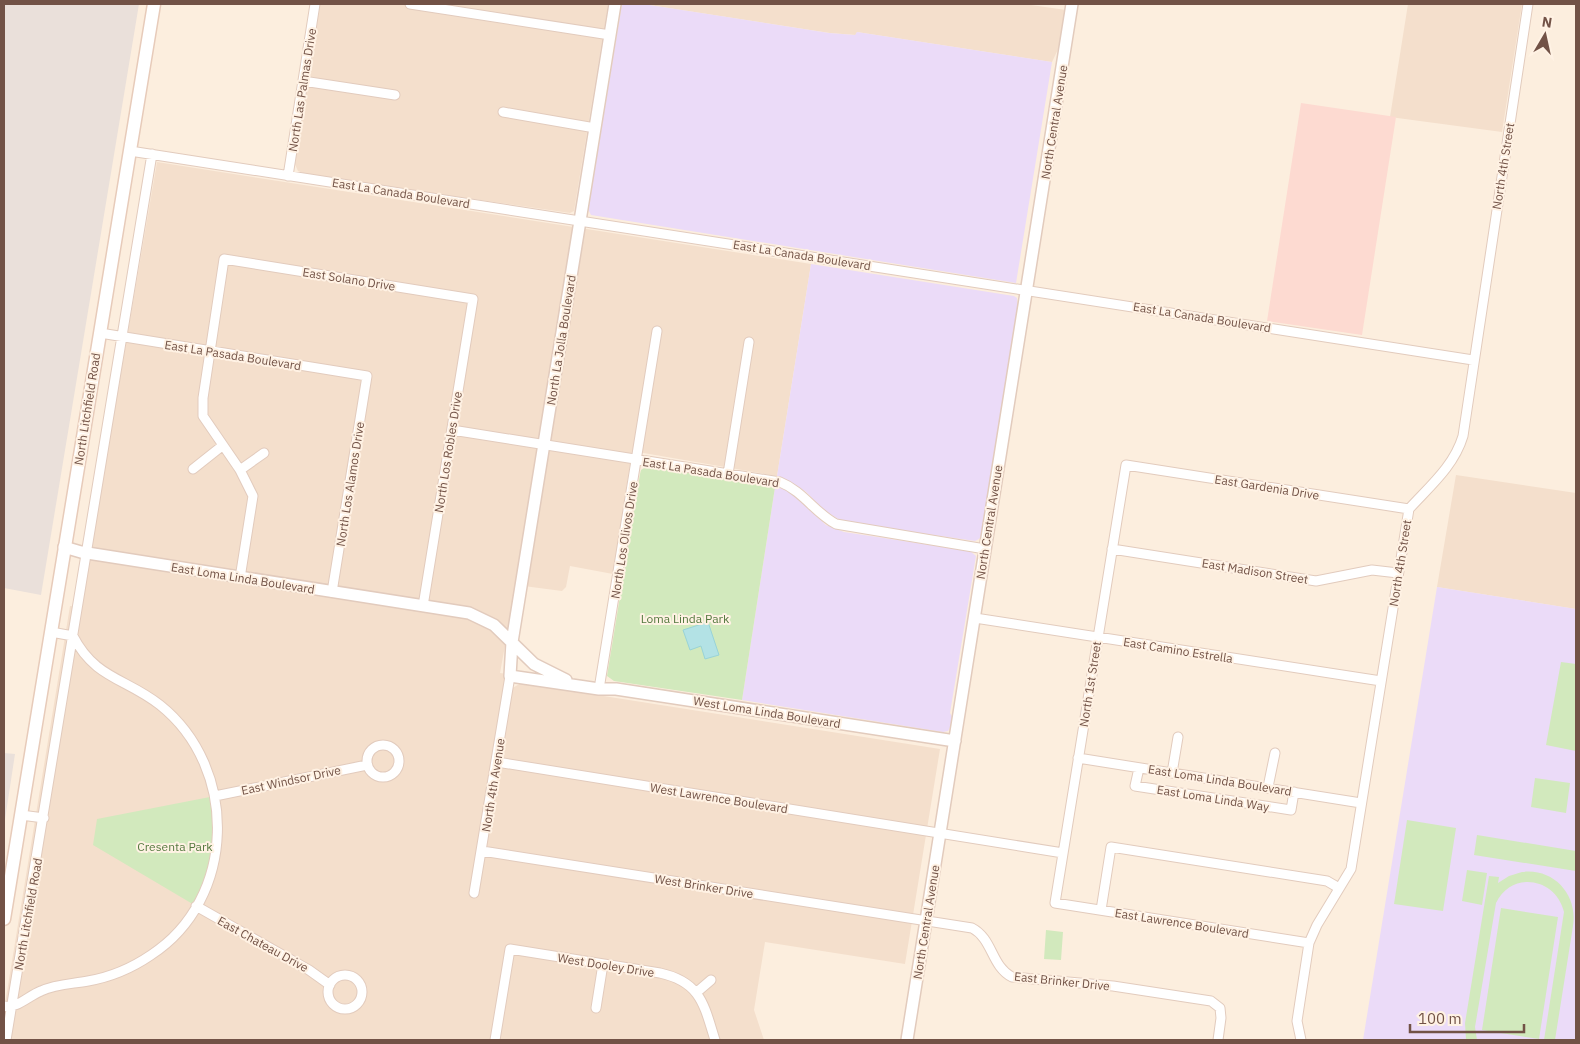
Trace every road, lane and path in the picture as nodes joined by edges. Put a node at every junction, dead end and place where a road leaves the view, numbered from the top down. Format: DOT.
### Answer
graph roads {
  1 [pos="154,4"];
  2 [pos="315,4"];
  3 [pos="410,4"];
  4 [pos="615,4"];
  5 [pos="1072,4"];
  6 [pos="1528,4"];
  7 [pos="610,35"];
  8 [pos="303,81"];
  9 [pos="395,95"];
  10 [pos="503,112"];
  11 [pos="595,128"];
  12 [pos="130,151"];
  13 [pos="152,154"];
  14 [pos="288,176"];
  15 [pos="580,221"];
  16 [pos="1027,290"];
  17 [pos="473,299"];
  18 [pos="657,331"];
  19 [pos="100,333"];
  20 [pos="122,337"];
  21 [pos="749,342"];
  22 [pos="210,351"];
  23 [pos="1473,360"];
  24 [pos="367,376"];
  25 [pos="452,430"];
  26 [pos="544,445"];
  27 [pos="222,446"];
  28 [pos="264,453"];
  29 [pos="637,460"];
  30 [pos="1126,465"];
  31 [pos="194,470"];
  32 [pos="240,470"];
  33 [pos="728,474"];
  34 [pos="1408,508"];
  35 [pos="64,547"];
  36 [pos="985,549"];
  37 [pos="1112,549"];
  38 [pos="87,553"];
  39 [pos="1398,573"];
  40 [pos="240,578"];
  41 [pos="332,592"];
  42 [pos="423,606"];
  43 [pos="974,618"];
  44 [pos="51,632"];
  45 [pos="73,636"];
  46 [pos="1098,638"];
  47 [pos="512,642"];
  48 [pos="510,676"];
  49 [pos="1381,681"];
  50 [pos="579,686"];
  51 [pos="599,689"];
  52 [pos="1178,738"];
  53 [pos="955,741"];
  54 [pos="1275,753"];
  55 [pos="1078,758"];
  56 [pos="497,762"];
  57 [pos="367,765"];
  58 [pos="1139,768"];
  59 [pos="1172,773"];
  60 [pos="1268,788"];
  61 [pos="1294,792"];
  62 [pos="215,796"];
  63 [pos="1361,803"];
  64 [pos="21,815"];
  65 [pos="44,818"];
  66 [pos="940,834"];
  67 [pos="482,851"];
  68 [pos="1063,853"];
  69 [pos="9,855"];
  70 [pos="1339,888"];
  71 [pos="474,893"];
  72 [pos="1054,903"];
  73 [pos="196,906"];
  74 [pos="1101,910"];
  75 [pos="4,919"];
  76 [pos="927,920"];
  77 [pos="1309,943"];
  78 [pos="603,964"];
  79 [pos="711,980"];
  80 [pos="330,985"];
  81 [pos="697,992"];
  82 [pos="8,1007"];
  83 [pos="596,1008"];
  84 [pos="6,1040"];
  85 [pos="495,1040"];
  86 [pos="715,1040"];
  87 [pos="907,1040"];
  88 [pos="1218,1040"];
  89 [pos="1302,1040"];
  1 -- 12 [label="main road, North Litchfield Road"];
  2 -- 8 [label="street, North Las Palmas Drive"];
  3 -- 7 [label="street"];
  4 -- 7 [label="street, North La Jolla Boulevard"];
  5 -- 16 [label="street, North Central Avenue"];
  6 -- 23 [label="street, North 4th Street"];
  7 -- 11 [label="street, North La Jolla Boulevard"];
  8 -- 9 [label="street"];
  8 -- 14 [label="street, North Las Palmas Drive"];
  10 -- 11 [label="street"];
  11 -- 15 [label="street, North La Jolla Boulevard"];
  12 -- 13 [label="street, East La Canada Boulevard"];
  12 -- 19 [label="main road, North Litchfield Road"];
  13 -- 14 [label="street, East La Canada Boulevard"];
  13 -- 20 [label="street, North Litchfield Road"];
  14 -- 15 [label="street, East La Canada Boulevard"];
  15 -- 16 [label="street, East La Canada Boulevard"];
  15 -- 26 [label="street, North La Jolla Boulevard"];
  16 -- 23 [label="street, East La Canada Boulevard"];
  16 -- 36 [label="street, North Central Avenue"];
  17 -- 22 [label="street, East Solano Drive"];
  17 -- 25 [label="street, North Los Robles Drive"];
  18 -- 29 [label="street, North Los Olivos Drive"];
  19 -- 20 [label="street, East La Pasada Boulevard"];
  19 -- 35 [label="main road, North Litchfield Road"];
  20 -- 22 [label="street, East La Pasada Boulevard"];
  20 -- 38 [label="street, North Litchfield Road"];
  21 -- 33 [label="street"];
  22 -- 24 [label="street, East La Pasada Boulevard"];
  22 -- 27 [label="street"];
  23 -- 34 [label="street, North 4th Street"];
  24 -- 41 [label="street, North Los Alamos Drive"];
  25 -- 26 [label="street, East La Pasada Boulevard"];
  25 -- 42 [label="street, North Los Robles Drive"];
  26 -- 29 [label="street, East La Pasada Boulevard"];
  26 -- 47 [label="street, North La Jolla Boulevard"];
  27 -- 31 [label="street"];
  27 -- 32 [label="street"];
  28 -- 32 [label="street"];
  29 -- 33 [label="street, East La Pasada Boulevard"];
  29 -- 51 [label="street, North Los Olivos Drive"];
  30 -- 34 [label="street, East Gardenia Drive"];
  30 -- 37 [label="street, North 1st Street"];
  32 -- 40 [label="street"];
  33 -- 36 [label="street, East La Pasada Boulevard"];
  34 -- 39 [label="street, North 4th Street"];
  35 -- 38 [label="street, East Loma Linda Boulevard"];
  35 -- 44 [label="main road, North Litchfield Road"];
  36 -- 43 [label="street, North Central Avenue"];
  37 -- 39 [label="street, East Madison Street"];
  37 -- 46 [label="street, North 1st Street"];
  38 -- 40 [label="street, East Loma Linda Boulevard"];
  38 -- 45 [label="street, North Litchfield Road"];
  39 -- 49 [label="street, North 4th Street"];
  40 -- 41 [label="street, East Loma Linda Boulevard"];
  41 -- 42 [label="street, East Loma Linda Boulevard"];
  42 -- 47 [label="street, West Loma Linda Boulevard"];
  43 -- 46 [label="street, East Camino Estrella"];
  43 -- 53 [label="street, North Central Avenue"];
  44 -- 45 [label="street"];
  44 -- 64 [label="main road, North Litchfield Road"];
  45 -- 62 [label="street"];
  45 -- 65 [label="street, North Litchfield Road"];
  46 -- 49 [label="street, East Camino Estrella"];
  46 -- 55 [label="street, North 1st Street"];
  47 -- 48 [label="street, North La Jolla Boulevard"];
  47 -- 50 [label="street, West Loma Linda Boulevard"];
  48 -- 50 [label="street, West Loma Linda Boulevard"];
  48 -- 56 [label="street, North 4th Avenue"];
  49 -- 63 [label="street, North 4th Street"];
  50 -- 51 [label="street, West Loma Linda Boulevard"];
  51 -- 53 [label="street, West Loma Linda Boulevard"];
  52 -- 59 [label="street"];
  53 -- 66 [label="street, North Central Avenue"];
  54 -- 60 [label="street"];
  55 -- 58 [label="street, East Loma Linda Boulevard"];
  55 -- 68 [label="street, North 1st Street"];
  56 -- 66 [label="street, West Lawrence Boulevard"];
  56 -- 67 [label="street, North 4th Avenue"];
  57 -- 62 [label="street, East Windsor Drive"];
  58 -- 59 [label="street, East Loma Linda Boulevard"];
  58 -- 61 [label="street, East Loma Linda Way"];
  59 -- 60 [label="street, East Loma Linda Boulevard"];
  60 -- 61 [label="street, East Loma Linda Boulevard"];
  61 -- 63 [label="street, East Loma Linda Boulevard"];
  62 -- 73 [label="street"];
  63 -- 70 [label="street, North 4th Street"];
  64 -- 65 [label="street"];
  64 -- 69 [label="main road, North Litchfield Road"];
  65 -- 82 [label="street, North Litchfield Road"];
  66 -- 68 [label="street"];
  66 -- 76 [label="street, North Central Avenue"];
  67 -- 71 [label="street, North 4th Avenue"];
  67 -- 76 [label="street, West Brinker Drive"];
  68 -- 72 [label="street, North 1st Street"];
  69 -- 75 [label="main road, North Litchfield Road"];
  70 -- 74 [label="street"];
  70 -- 77 [label="street, North 4th Street"];
  72 -- 74 [label="street, East Lawrence Boulevard"];
  73 -- 80 [label="street, East Chateau Drive"];
  73 -- 82 [label="street"];
  74 -- 77 [label="street, East Lawrence Boulevard"];
  76 -- 87 [label="street, North Central Avenue"];
  76 -- 88 [label="street, East Brinker Drive"];
  77 -- 89 [label="street, North 4th Street"];
  78 -- 81 [label="street, West Dooley Drive"];
  78 -- 83 [label="street"];
  78 -- 85 [label="street, West Dooley Drive"];
  79 -- 81 [label="street"];
  81 -- 86 [label="street"];
  82 -- 84 [label="street, North Litchfield Road"];
}
